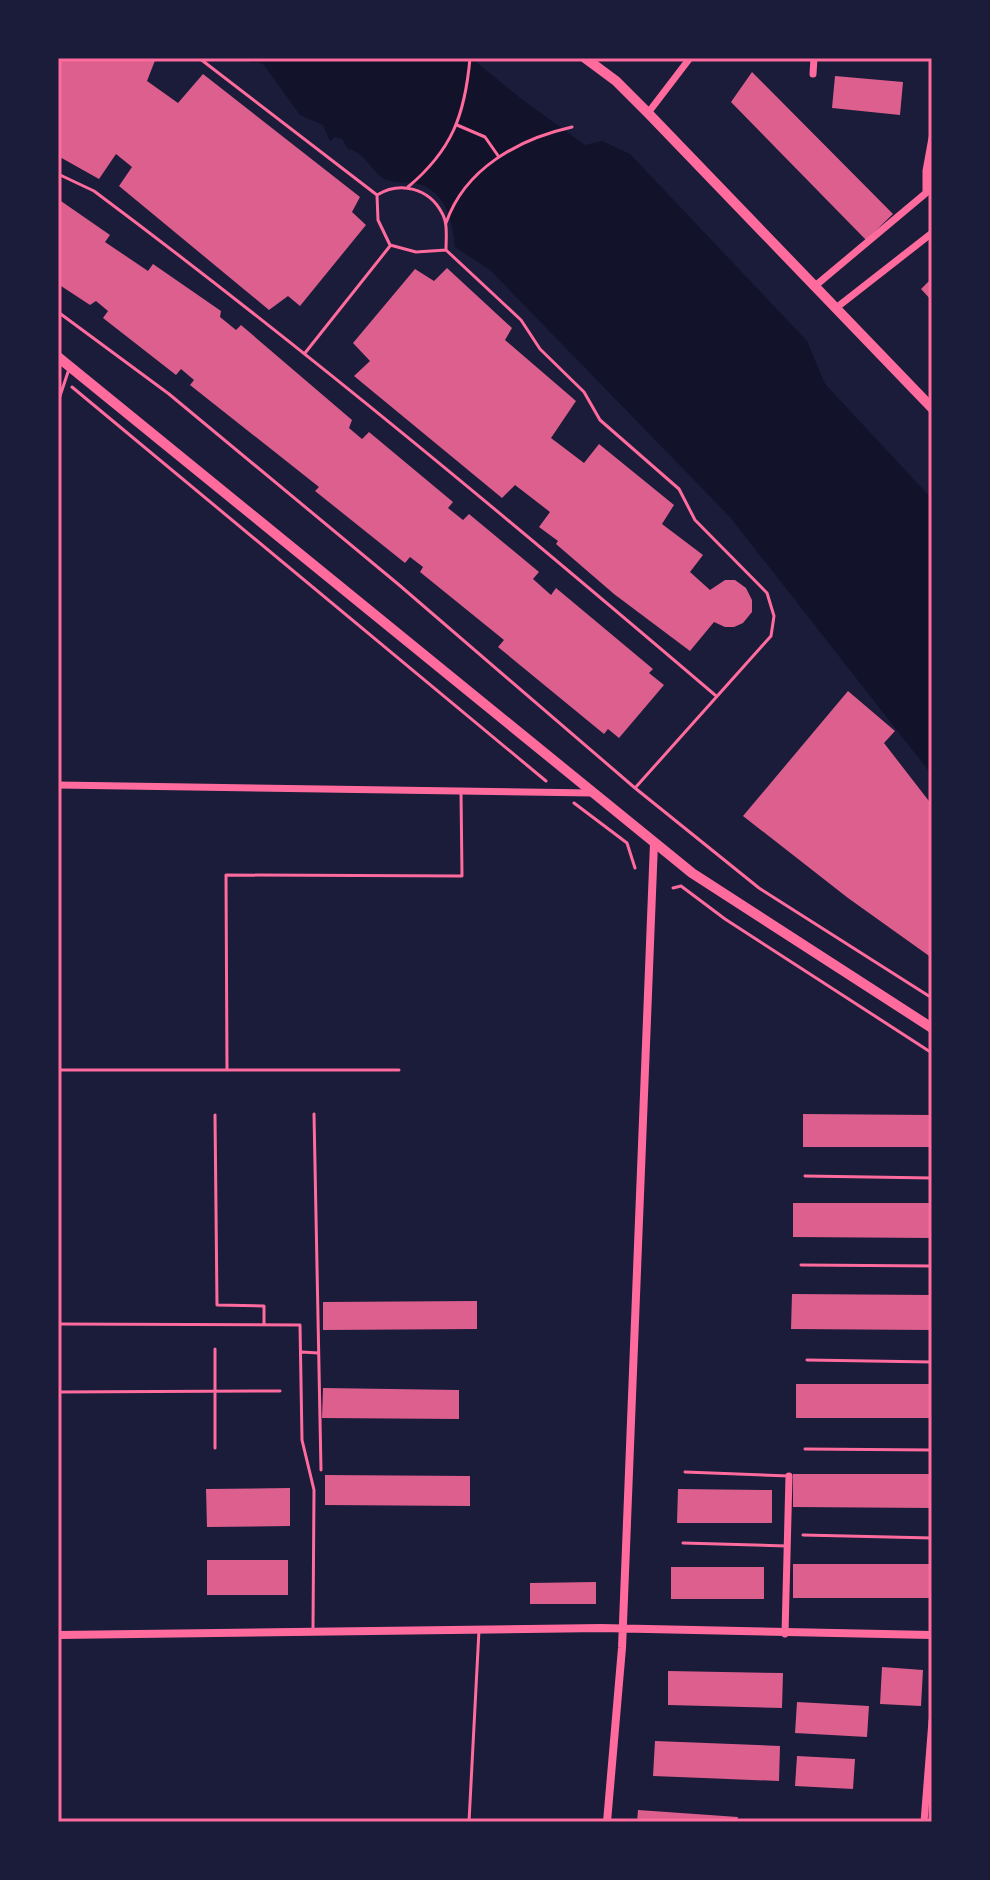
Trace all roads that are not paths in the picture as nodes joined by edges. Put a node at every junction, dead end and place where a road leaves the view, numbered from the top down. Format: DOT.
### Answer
graph roads {
  1 [pos="199,58"];
  2 [pos="470,58"];
  3 [pos="585,58"];
  4 [pos="690,58"];
  5 [pos="814,58"];
  6 [pos="813,74"];
  7 [pos="648,113"];
  8 [pos="457,125"];
  9 [pos="572,127"];
  10 [pos="932,138"];
  11 [pos="499,157"];
  12 [pos="58,174"];
  13 [pos="408,187"];
  14 [pos="377,195"];
  15 [pos="446,223"];
  16 [pos="932,233"];
  17 [pos="390,245"];
  18 [pos="446,250"];
  19 [pos="815,286"];
  20 [pos="836,308"];
  21 [pos="58,312"];
  22 [pos="305,353"];
  23 [pos="58,357"];
  24 [pos="70,365"];
  25 [pos="58,402"];
  26 [pos="932,408"];
  27 [pos="717,696"];
  28 [pos="58,785"];
  29 [pos="635,788"];
  30 [pos="461,791"];
  31 [pos="593,793"];
  32 [pos="654,843"];
  33 [pos="932,998"];
  34 [pos="932,1028"];
  35 [pos="58,1070"];
  36 [pos="227,1070"];
  37 [pos="399,1070"];
  38 [pos="314,1114"];
  39 [pos="215,1115"];
  40 [pos="805,1176"];
  41 [pos="932,1178"];
  42 [pos="801,1265"];
  43 [pos="932,1266"];
  44 [pos="58,1324"];
  45 [pos="264,1325"];
  46 [pos="215,1349"];
  47 [pos="301,1352"];
  48 [pos="318,1353"];
  49 [pos="807,1360"];
  50 [pos="932,1362"];
  51 [pos="215,1391"];
  52 [pos="280,1391"];
  53 [pos="58,1392"];
  54 [pos="215,1448"];
  55 [pos="805,1449"];
  56 [pos="932,1450"];
  57 [pos="321,1470"];
  58 [pos="685,1472"];
  59 [pos="789,1476"];
  60 [pos="803,1535"];
  61 [pos="932,1538"];
  62 [pos="683,1543"];
  63 [pos="786,1546"];
  64 [pos="621,1628"];
  65 [pos="479,1630"];
  66 [pos="313,1632"];
  67 [pos="785,1634"];
  68 [pos="58,1635"];
  69 [pos="932,1635"];
  70 [pos="932,1721"];
  71 [pos="469,1822"];
  72 [pos="607,1822"];
  73 [pos="924,1822"];
  1 -- 14 [label="lane"];
  2 -- 8 [label="lane"];
  3 -- 7 [label="main road"];
  4 -- 7 [label="street"];
  5 -- 6 [label="street"];
  7 -- 19 [label="main road"];
  8 -- 11 [label="lane"];
  8 -- 13 [label="lane"];
  9 -- 11 [label="lane"];
  10 -- 19 [label="street"];
  11 -- 15 [label="lane"];
  12 -- 22 [label="lane"];
  13 -- 14 [label="lane"];
  13 -- 15 [label="lane"];
  14 -- 17 [label="lane"];
  15 -- 18 [label="lane"];
  16 -- 20 [label="street"];
  17 -- 18 [label="lane"];
  17 -- 22 [label="lane"];
  18 -- 27 [label="lane"];
  19 -- 20 [label="main road"];
  20 -- 26 [label="main road"];
  21 -- 29 [label="lane"];
  22 -- 27 [label="lane"];
  23 -- 24 [label="main road"];
  24 -- 25 [label="lane"];
  24 -- 31 [label="main road"];
  27 -- 29 [label="lane"];
  28 -- 30 [label="street"];
  29 -- 33 [label="lane"];
  30 -- 31 [label="street"];
  30 -- 36 [label="lane"];
  31 -- 32 [label="main road"];
  32 -- 34 [label="main road"];
  32 -- 64 [label="street"];
  35 -- 36 [label="lane"];
  36 -- 37 [label="lane"];
  38 -- 48 [label="lane"];
  39 -- 45 [label="lane"];
  40 -- 41 [label="lane"];
  42 -- 43 [label="lane"];
  44 -- 45 [label="lane"];
  45 -- 47 [label="lane"];
  46 -- 51 [label="lane"];
  47 -- 48 [label="lane"];
  47 -- 66 [label="lane"];
  48 -- 57 [label="lane"];
  49 -- 50 [label="lane"];
  51 -- 52 [label="lane"];
  51 -- 53 [label="lane"];
  51 -- 54 [label="lane"];
  55 -- 56 [label="lane"];
  58 -- 59 [label="lane"];
  59 -- 63 [label="street"];
  60 -- 61 [label="lane"];
  62 -- 63 [label="lane"];
  63 -- 67 [label="street"];
  64 -- 65 [label="street"];
  64 -- 67 [label="street"];
  64 -- 72 [label="street"];
  65 -- 66 [label="street"];
  65 -- 71 [label="lane"];
  66 -- 68 [label="street"];
  67 -- 69 [label="street"];
  70 -- 73 [label="street"];
}
